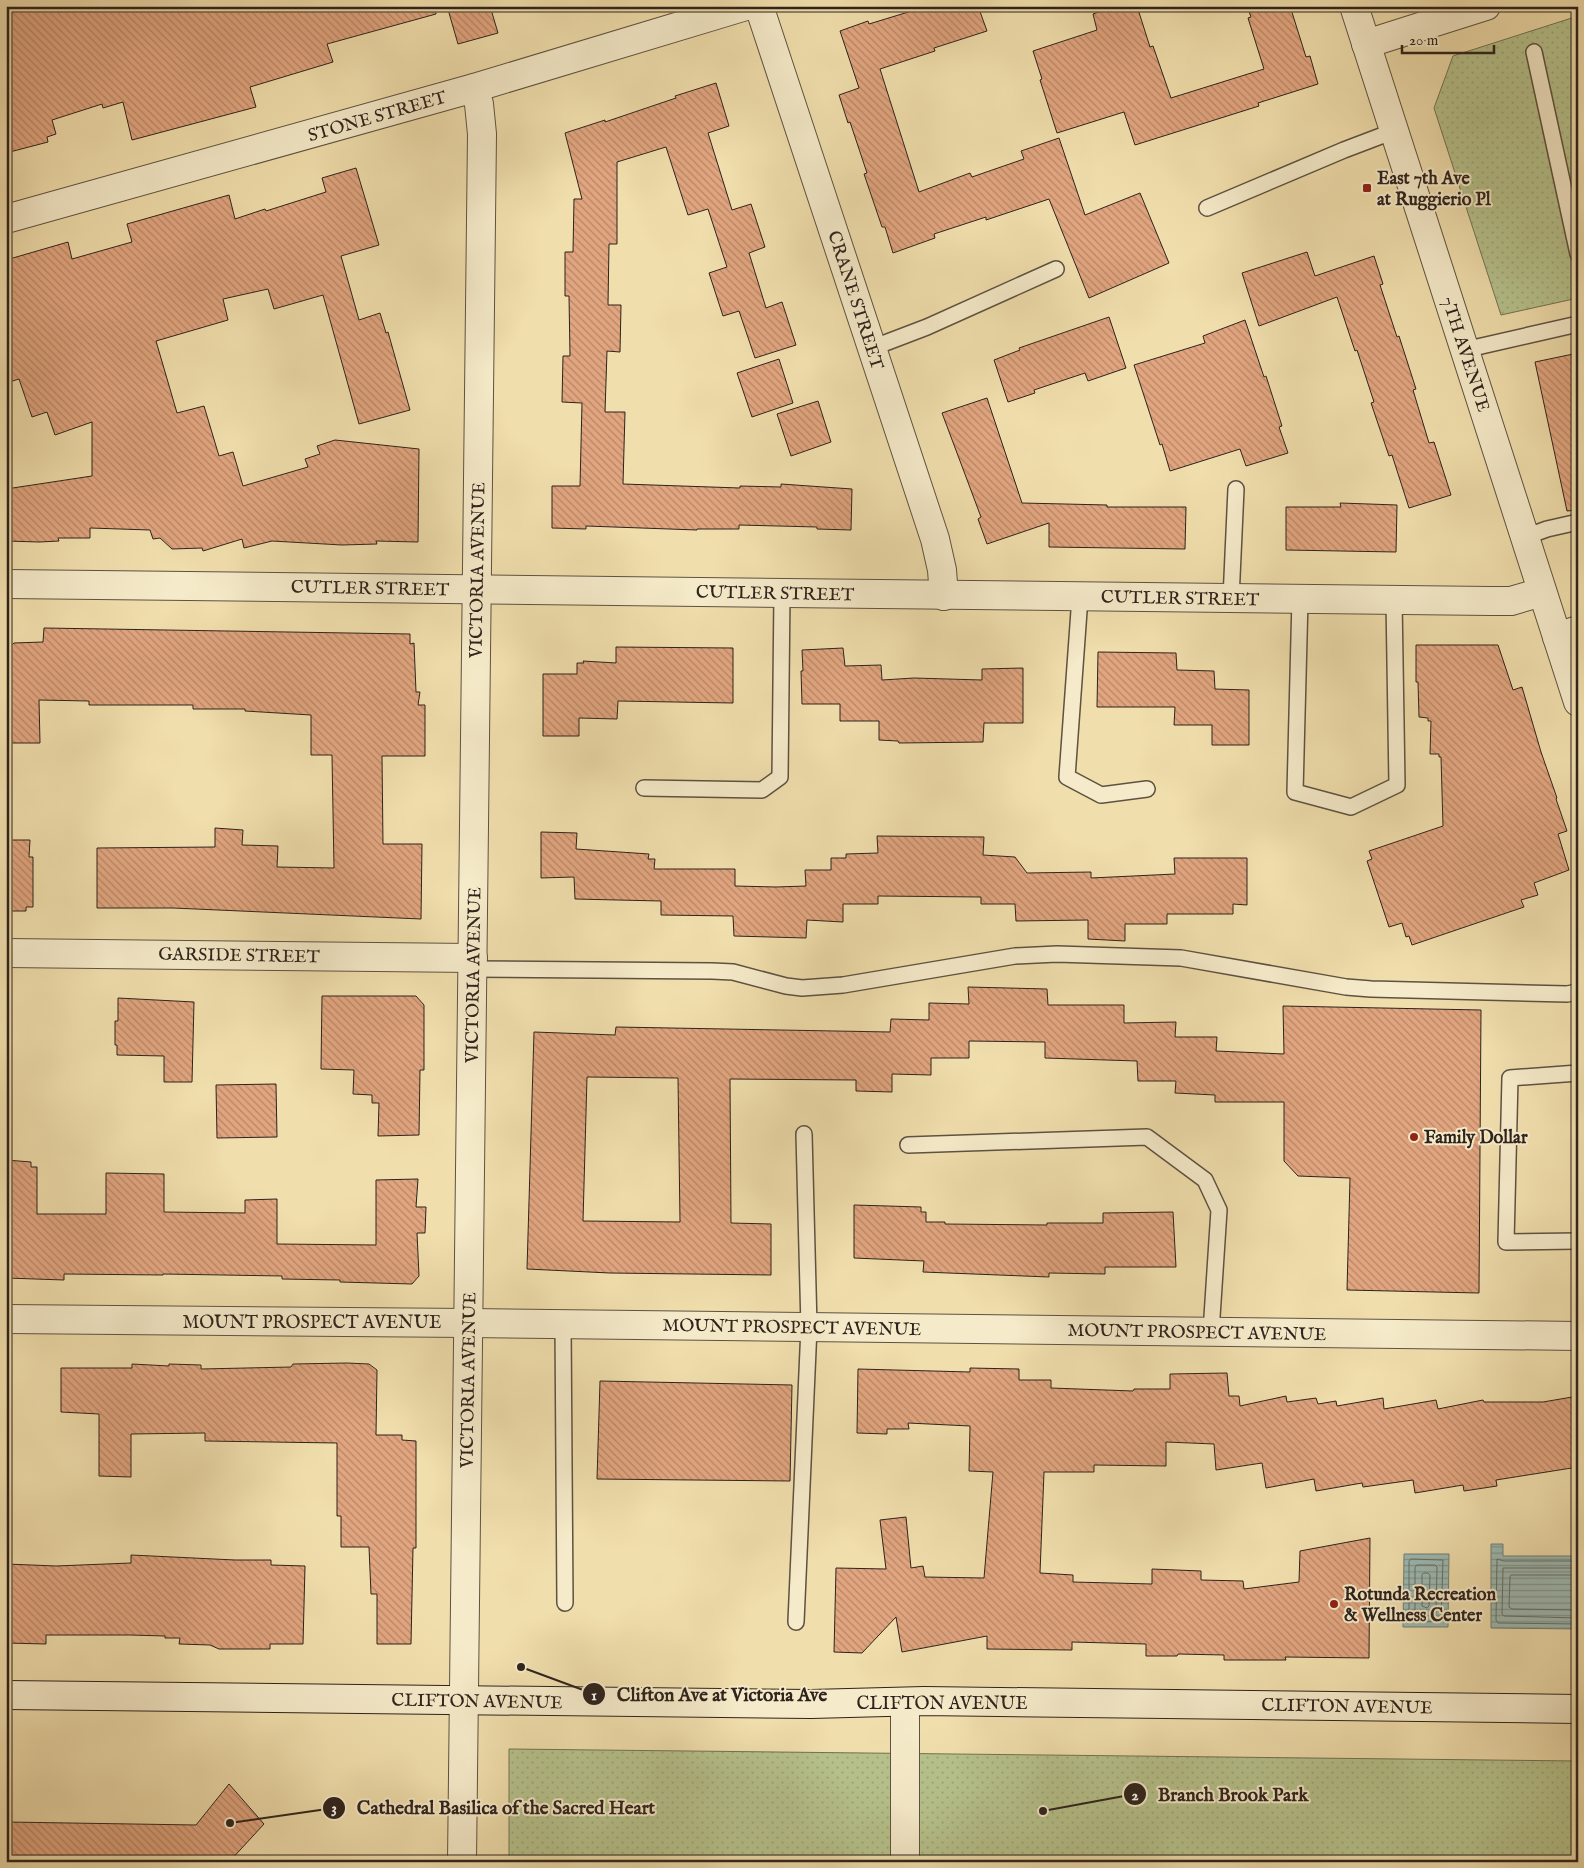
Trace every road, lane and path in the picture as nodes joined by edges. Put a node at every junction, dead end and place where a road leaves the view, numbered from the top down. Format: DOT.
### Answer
graph roads {
  1 [pos="746,6"];
  2 [pos="759,6"];
  3 [pos="1354,6"];
  4 [pos="1486,6"];
  5 [pos="1366,44"];
  6 [pos="1534,52"];
  7 [pos="474,88"];
  8 [pos="1394,131"];
  9 [pos="1207,208"];
  10 [pos="6,219"];
  11 [pos="1578,254"];
  12 [pos="1056,269"];
  13 [pos="1578,324"];
  14 [pos="872,348"];
  15 [pos="1464,350"];
  16 [pos="1236,489"];
  17 [pos="1578,522"];
  18 [pos="1525,537"];
  19 [pos="6,584"];
  20 [pos="477,589"];
  21 [pos="1542,592"];
  22 [pos="782,594"];
  23 [pos="944,596"];
  24 [pos="1080,597"];
  25 [pos="1230,599"];
  26 [pos="1300,599"];
  27 [pos="1394,600"];
  28 [pos="1567,634"];
  29 [pos="1578,702"];
  30 [pos="644,788"];
  31 [pos="1147,789"];
  32 [pos="6,953"];
  33 [pos="473,963"];
  34 [pos="1578,992"];
  35 [pos="1578,1074"];
  36 [pos="804,1134"];
  37 [pos="908,1145"];
  38 [pos="1578,1241"];
  39 [pos="6,1319"];
  40 [pos="468,1323"];
  41 [pos="563,1324"];
  42 [pos="809,1327"];
  43 [pos="1211,1332"];
  44 [pos="1578,1336"];
  45 [pos="565,1603"];
  46 [pos="796,1622"];
  47 [pos="6,1696"];
  48 [pos="464,1701"];
  49 [pos="905,1702"];
  50 [pos="1578,1708"];
  51 [pos="462,1862"];
  52 [pos="905,1862"];
  1 -- 7 [label="street, STONE STREET"];
  2 -- 14 [label="street, CRANE STREET"];
  3 -- 5 [label="street, 7TH AVENUE"];
  4 -- 5 [label="street"];
  5 -- 8 [label="street, 7TH AVENUE"];
  6 -- 11 [label="lane"];
  7 -- 10 [label="street, STONE STREET"];
  7 -- 20 [label="street, VICTORIA AVENUE"];
  8 -- 9 [label="lane"];
  8 -- 15 [label="street, 7TH AVENUE"];
  12 -- 14 [label="lane"];
  13 -- 15 [label="lane"];
  14 -- 23 [label="street, CRANE STREET"];
  15 -- 18 [label="street, 7TH AVENUE"];
  16 -- 25 [label="lane"];
  17 -- 18 [label="lane"];
  18 -- 21 [label="street, 7TH AVENUE"];
  19 -- 20 [label="street, CUTLER STREET"];
  20 -- 22 [label="street, CUTLER STREET"];
  20 -- 33 [label="street, VICTORIA AVENUE"];
  21 -- 27 [label="street, CUTLER STREET"];
  21 -- 28 [label="street, 7TH AVENUE"];
  22 -- 23 [label="street, CUTLER STREET"];
  22 -- 30 [label="lane"];
  23 -- 24 [label="street, CUTLER STREET"];
  24 -- 25 [label="street, CUTLER STREET"];
  24 -- 31 [label="lane"];
  25 -- 26 [label="street, CUTLER STREET"];
  26 -- 27 [label="street, CUTLER STREET"];
  26 -- 27 [label="lane"];
  28 -- 29 [label="street, 7TH AVENUE"];
  32 -- 33 [label="street, GARSIDE STREET"];
  33 -- 34 [label="lane"];
  33 -- 40 [label="street, VICTORIA AVENUE"];
  35 -- 38 [label="lane"];
  36 -- 42 [label="lane"];
  37 -- 43 [label="lane"];
  39 -- 40 [label="street, MOUNT PROSPECT AVENUE"];
  40 -- 41 [label="street, MOUNT PROSPECT AVENUE"];
  40 -- 48 [label="street, VICTORIA AVENUE"];
  41 -- 42 [label="street, MOUNT PROSPECT AVENUE"];
  41 -- 45 [label="lane"];
  42 -- 43 [label="street, MOUNT PROSPECT AVENUE"];
  42 -- 46 [label="lane"];
  43 -- 44 [label="street, MOUNT PROSPECT AVENUE"];
  47 -- 48 [label="street, CLIFTON AVENUE"];
  48 -- 49 [label="street, CLIFTON AVENUE"];
  48 -- 51 [label="street, VICTORIA AVENUE"];
  49 -- 50 [label="street, CLIFTON AVENUE"];
  49 -- 52 [label="street"];
}
